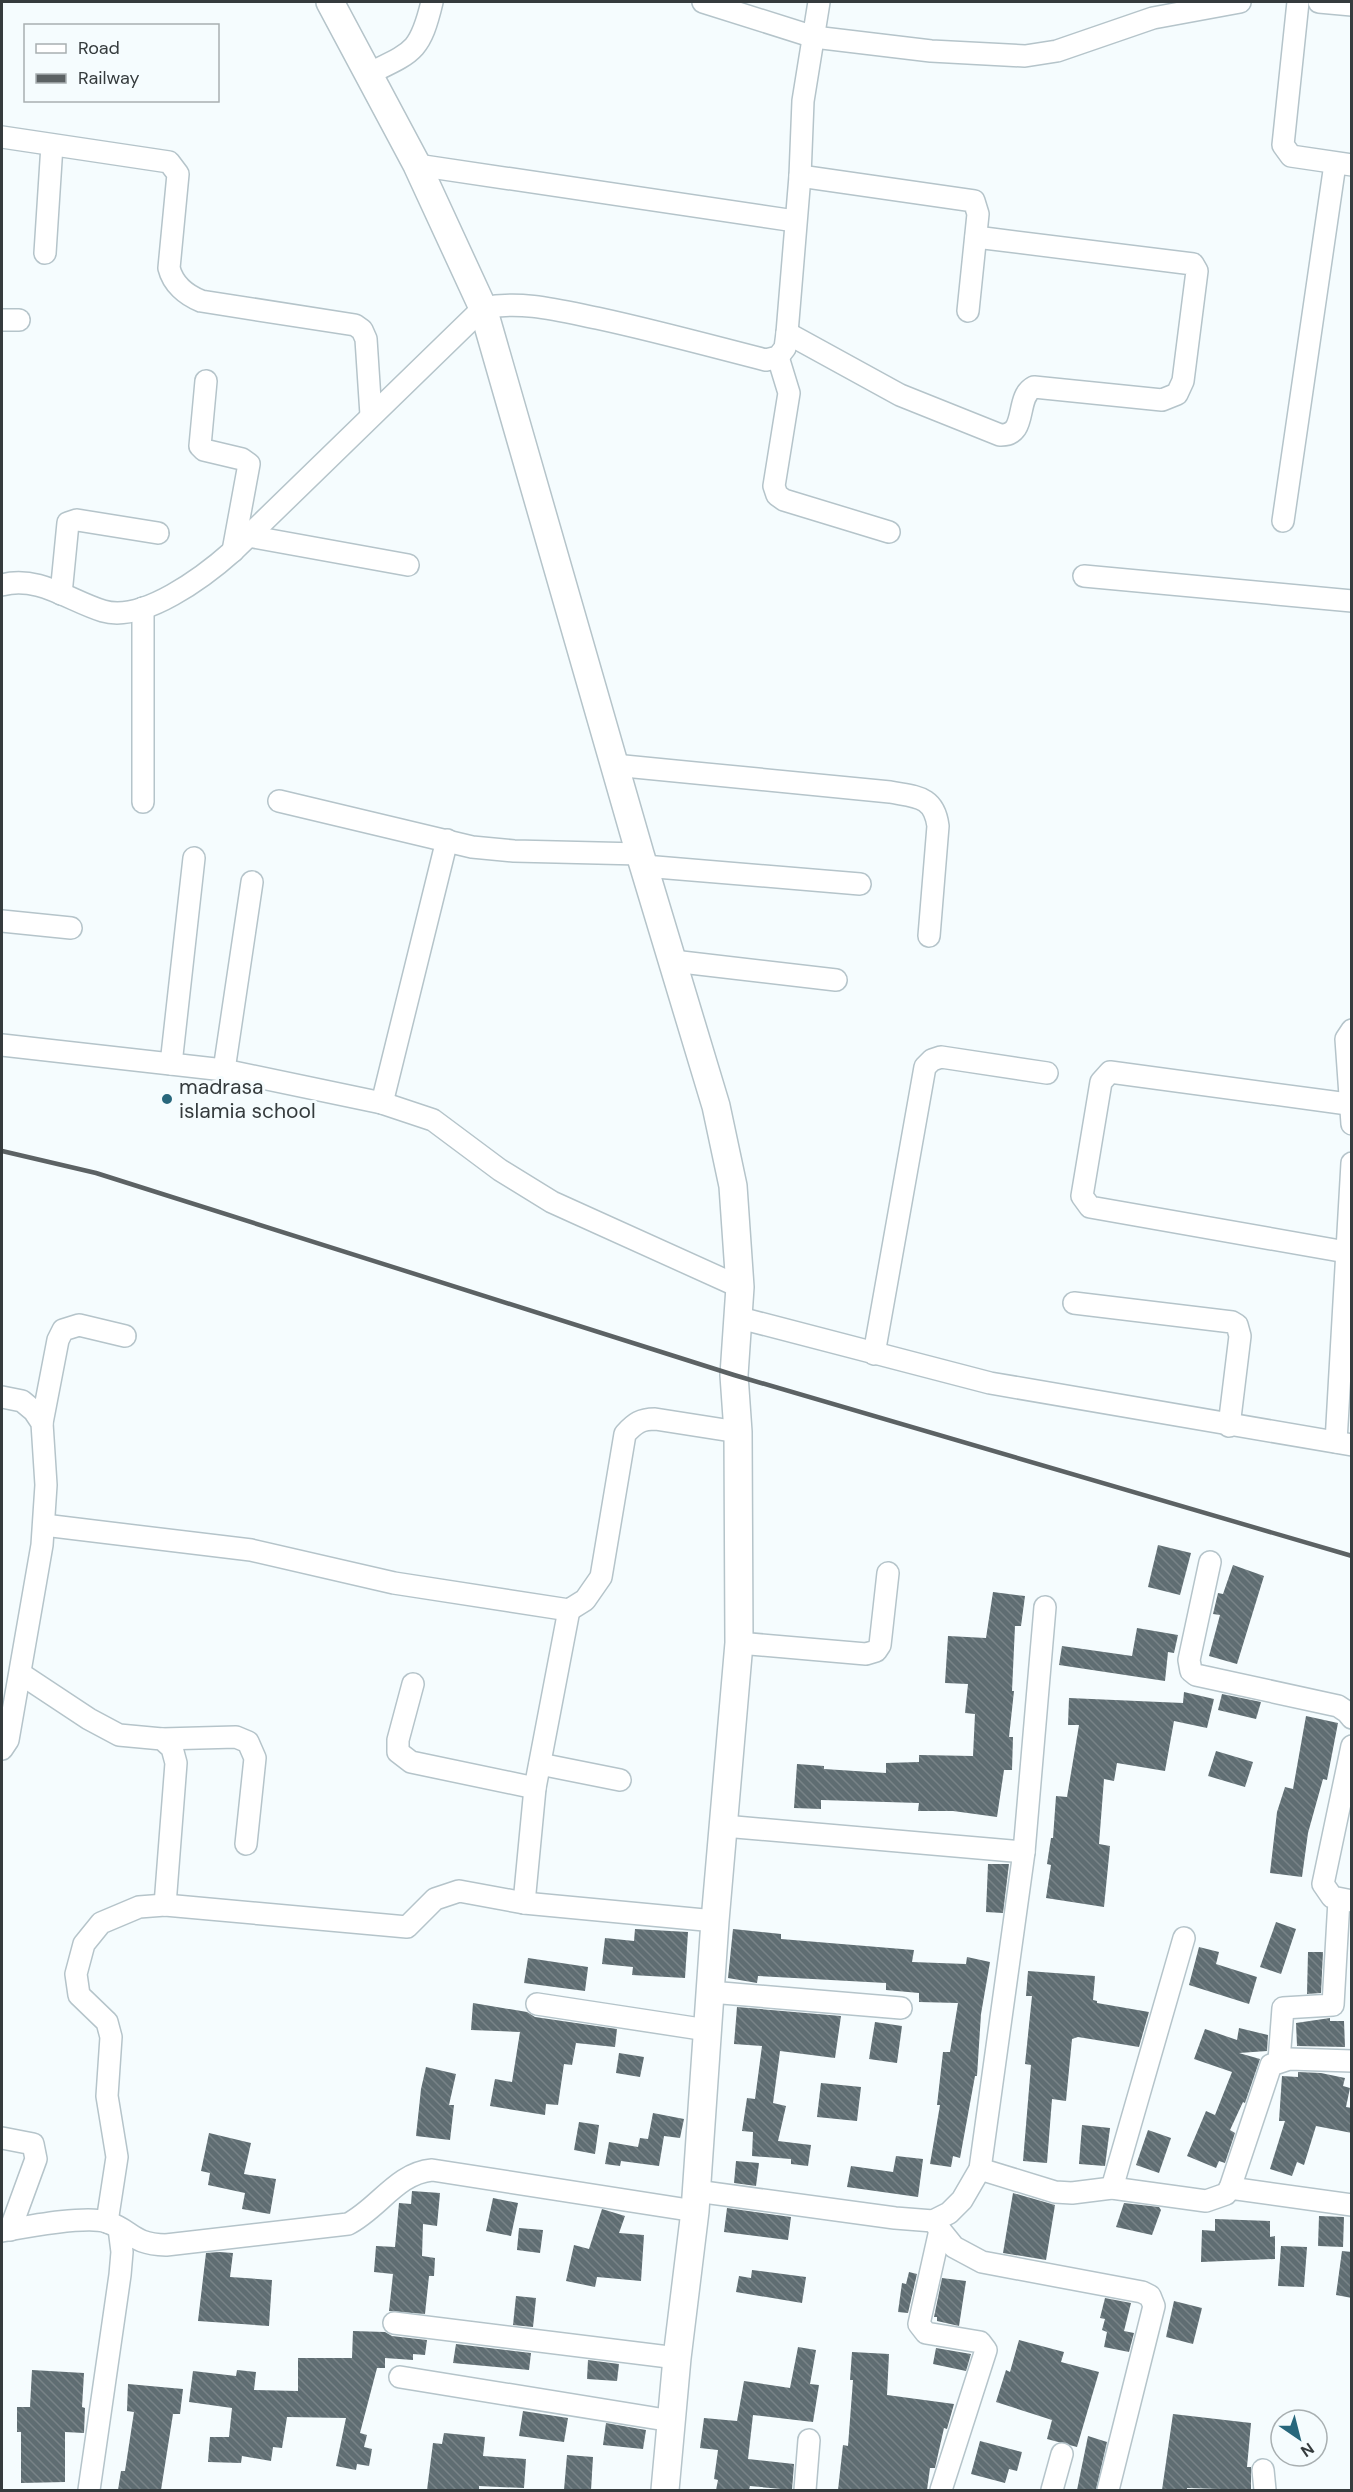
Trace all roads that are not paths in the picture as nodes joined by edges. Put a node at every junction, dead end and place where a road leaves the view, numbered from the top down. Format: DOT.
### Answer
graph roads {
  1 [pos="330,2"];
  2 [pos="432,2"];
  3 [pos="703,2"];
  4 [pos="819,2"];
  5 [pos="1240,2"];
  6 [pos="1298,2"];
  7 [pos="1318,2"];
  8 [pos="1352,5"];
  9 [pos="814,37"];
  10 [pos="368,74"];
  11 [pos="2,136"];
  12 [pos="52,145"];
  13 [pos="1343,164"];
  14 [pos="417,165"];
  15 [pos="800,176"];
  16 [pos="795,221"];
  17 [pos="976,237"];
  18 [pos="45,253"];
  19 [pos="483,308"];
  20 [pos="968,311"];
  21 [pos="787,333"];
  22 [pos="778,357"];
  23 [pos="206,381"];
  24 [pos="371,415"];
  25 [pos="1283,522"];
  26 [pos="889,532"];
  27 [pos="158,533"];
  28 [pos="241,544"];
  29 [pos="408,565"];
  30 [pos="1084,576"];
  31 [pos="2,585"];
  32 [pos="61,594"];
  33 [pos="1352,601"];
  34 [pos="143,608"];
  35 [pos="614,765"];
  36 [pos="279,801"];
  37 [pos="143,802"];
  38 [pos="447,840"];
  39 [pos="194,858"];
  40 [pos="642,860"];
  41 [pos="252,882"];
  42 [pos="860,884"];
  43 [pos="2,921"];
  44 [pos="71,928"];
  45 [pos="929,936"];
  46 [pos="673,961"];
  47 [pos="836,980"];
  48 [pos="1352,1030"];
  49 [pos="2,1045"];
  50 [pos="171,1064"];
  51 [pos="224,1070"];
  52 [pos="1047,1073"];
  53 [pos="382,1103"];
  54 [pos="1350,1114"];
  55 [pos="1352,1163"];
  56 [pos="1346,1252"];
  57 [pos="740,1287"];
  58 [pos="1074,1303"];
  59 [pos="740,1318"];
  60 [pos="125,1335"];
  61 [pos="874,1354"];
  62 [pos="2,1397"];
  63 [pos="42,1423"];
  64 [pos="1229,1426"];
  65 [pos="738,1432"];
  66 [pos="1344,1444"];
  67 [pos="45,1525"];
  68 [pos="1210,1562"];
  69 [pos="888,1573"];
  70 [pos="1045,1607"];
  71 [pos="569,1610"];
  72 [pos="739,1643"];
  73 [pos="21,1674"];
  74 [pos="413,1684"];
  75 [pos="1352,1718"];
  76 [pos="162,1739"];
  77 [pos="1352,1746"];
  78 [pos="2,1749"];
  79 [pos="540,1764"];
  80 [pos="620,1780"];
  81 [pos="535,1788"];
  82 [pos="724,1826"];
  83 [pos="246,1844"];
  84 [pos="1024,1852"];
  85 [pos="1345,1901"];
  86 [pos="524,1903"];
  87 [pos="165,1905"];
  88 [pos="715,1921"];
  89 [pos="1184,1938"];
  90 [pos="710,1992"];
  91 [pos="537,2004"];
  92 [pos="901,2008"];
  93 [pos="707,2030"];
  94 [pos="1279,2061"];
  95 [pos="1352,2061"];
  96 [pos="2,2138"];
  97 [pos="980,2169"];
  98 [pos="1112,2188"];
  99 [pos="1230,2188"];
  100 [pos="695,2201"];
  101 [pos="1352,2205"];
  102 [pos="113,2225"];
  103 [pos="937,2225"];
  104 [pos="6,2230"];
  105 [pos="394,2323"];
  106 [pos="677,2358"];
  107 [pos="400,2377"];
  108 [pos="672,2421"];
  109 [pos="809,2440"];
  110 [pos="1062,2454"];
  111 [pos="89,2490"];
  112 [pos="665,2490"];
  113 [pos="805,2490"];
  114 [pos="940,2490"];
  115 [pos="1052,2490"];
  116 [pos="1108,2490"];
  1 -- 10 [label="main road"];
  2 -- 10 [label="street"];
  3 -- 9 [label="street"];
  4 -- 9 [label="street"];
  5 -- 9 [label="street"];
  6 -- 13 [label="street"];
  7 -- 8 [label="street"];
  9 -- 15 [label="street"];
  10 -- 14 [label="main road"];
  11 -- 12 [label="street"];
  12 -- 18 [label="street"];
  12 -- 24 [label="street"];
  13 -- 25 [label="street"];
  14 -- 16 [label="street"];
  14 -- 19 [label="main road"];
  15 -- 16 [label="street"];
  15 -- 17 [label="street"];
  16 -- 21 [label="street"];
  17 -- 20 [label="street"];
  17 -- 21 [label="street"];
  19 -- 22 [label="street"];
  19 -- 24 [label="street"];
  19 -- 35 [label="main road"];
  21 -- 22 [label="street"];
  22 -- 26 [label="street"];
  23 -- 28 [label="street"];
  24 -- 28 [label="street"];
  27 -- 32 [label="street"];
  28 -- 29 [label="street"];
  28 -- 34 [label="street"];
  30 -- 33 [label="street"];
  31 -- 32 [label="street"];
  32 -- 34 [label="street"];
  34 -- 37 [label="street"];
  35 -- 40 [label="main road"];
  35 -- 45 [label="street"];
  36 -- 38 [label="street"];
  38 -- 40 [label="street"];
  38 -- 53 [label="street"];
  39 -- 50 [label="street"];
  40 -- 42 [label="street"];
  40 -- 46 [label="main road"];
  41 -- 51 [label="street"];
  43 -- 44 [label="street"];
  46 -- 47 [label="street"];
  46 -- 57 [label="main road"];
  48 -- 54 [label="street"];
  49 -- 50 [label="street"];
  50 -- 51 [label="street"];
  51 -- 53 [label="street"];
  52 -- 61 [label="street"];
  53 -- 57 [label="street"];
  54 -- 56 [label="street"];
  55 -- 56 [label="street"];
  56 -- 66 [label="street"];
  57 -- 59 [label="main road"];
  58 -- 64 [label="street"];
  59 -- 61 [label="street"];
  59 -- 65 [label="main road"];
  60 -- 63 [label="street"];
  61 -- 64 [label="street"];
  62 -- 63 [label="street"];
  63 -- 67 [label="street"];
  64 -- 66 [label="street"];
  65 -- 71 [label="street"];
  65 -- 72 [label="main road"];
  67 -- 71 [label="street"];
  67 -- 73 [label="street"];
  68 -- 75 [label="street"];
  69 -- 72 [label="street"];
  70 -- 84 [label="street"];
  71 -- 79 [label="street"];
  72 -- 82 [label="main road"];
  73 -- 76 [label="street"];
  73 -- 78 [label="street"];
  74 -- 81 [label="street"];
  76 -- 83 [label="street"];
  76 -- 87 [label="street"];
  77 -- 85 [label="street"];
  79 -- 80 [label="street"];
  79 -- 81 [label="street"];
  81 -- 86 [label="street"];
  82 -- 84 [label="street"];
  82 -- 88 [label="main road"];
  84 -- 97 [label="street"];
  85 -- 94 [label="street"];
  86 -- 87 [label="street"];
  86 -- 88 [label="street"];
  87 -- 102 [label="street"];
  88 -- 90 [label="main road"];
  89 -- 98 [label="street"];
  90 -- 92 [label="street"];
  90 -- 93 [label="main road"];
  91 -- 93 [label="street"];
  93 -- 100 [label="main road"];
  94 -- 95 [label="street"];
  94 -- 99 [label="street"];
  96 -- 104 [label="street"];
  97 -- 98 [label="street"];
  97 -- 103 [label="street"];
  98 -- 99 [label="street"];
  99 -- 101 [label="street"];
  100 -- 102 [label="street"];
  100 -- 103 [label="street"];
  100 -- 106 [label="main road"];
  102 -- 104 [label="street"];
  102 -- 111 [label="street"];
  103 -- 114 [label="street"];
  103 -- 116 [label="street"];
  105 -- 106 [label="street"];
  106 -- 108 [label="main road"];
  107 -- 108 [label="street"];
  108 -- 112 [label="main road"];
  109 -- 113 [label="street"];
  110 -- 115 [label="street"];
}
